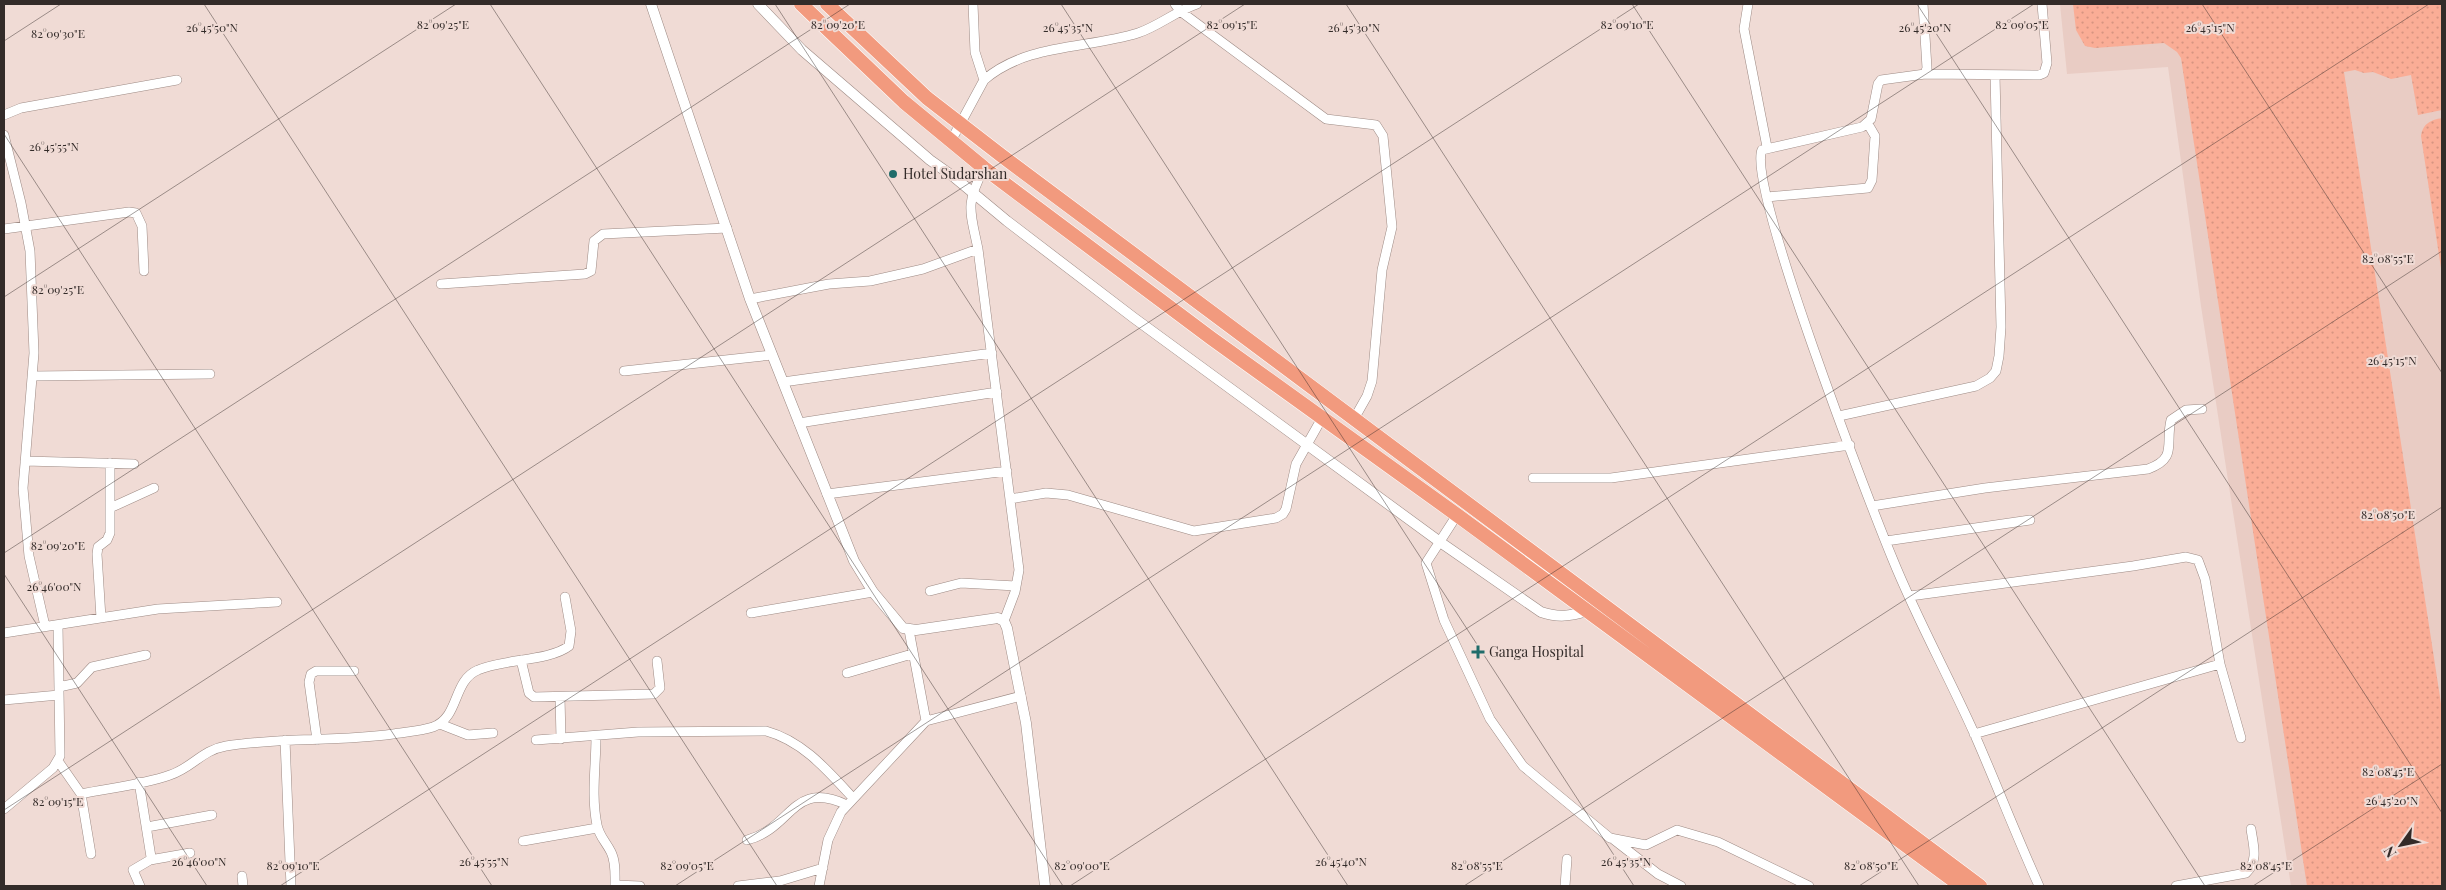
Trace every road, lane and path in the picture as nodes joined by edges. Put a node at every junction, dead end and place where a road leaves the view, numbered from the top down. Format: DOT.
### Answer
graph roads {
  1 [pos="651,4"];
  2 [pos="758,4"];
  3 [pos="801,4"];
  4 [pos="828,4"];
  5 [pos="973,4"];
  6 [pos="1197,4"];
  7 [pos="1748,4"];
  8 [pos="1923,4"];
  9 [pos="2042,4"];
  10 [pos="1178,7"];
  11 [pos="1925,74"];
  12 [pos="1994,74"];
  13 [pos="177,80"];
  14 [pos="984,80"];
  15 [pos="4,115"];
  16 [pos="960,123"];
  17 [pos="1868,124"];
  18 [pos="4,135"];
  19 [pos="951,141"];
  20 [pos="1767,147"];
  21 [pos="984,168"];
  22 [pos="972,191"];
  23 [pos="1767,197"];
  24 [pos="26,225"];
  25 [pos="4,228"];
  26 [pos="727,228"];
  27 [pos="978,249"];
  28 [pos="144,271"];
  29 [pos="441,284"];
  30 [pos="750,299"];
  31 [pos="992,353"];
  32 [pos="772,354"];
  33 [pos="624,371"];
  34 [pos="210,374"];
  35 [pos="33,376"];
  36 [pos="783,382"];
  37 [pos="997,392"];
  38 [pos="2202,409"];
  39 [pos="1839,416"];
  40 [pos="1322,418"];
  41 [pos="1354,419"];
  42 [pos="799,423"];
  43 [pos="1307,445"];
  44 [pos="1850,445"];
  45 [pos="25,461"];
  46 [pos="110,463"];
  47 [pos="134,464"];
  48 [pos="1007,471"];
  49 [pos="1533,478"];
  50 [pos="154,488"];
  51 [pos="827,494"];
  52 [pos="1010,498"];
  53 [pos="1872,506"];
  54 [pos="110,508"];
  55 [pos="1457,515"];
  56 [pos="2030,520"];
  57 [pos="1886,541"];
  58 [pos="1440,542"];
  59 [pos="1016,586"];
  60 [pos="873,592"];
  61 [pos="930,592"];
  62 [pos="1910,596"];
  63 [pos="566,597"];
  64 [pos="277,602"];
  65 [pos="1587,611"];
  66 [pos="751,613"];
  67 [pos="101,618"];
  68 [pos="1004,621"];
  69 [pos="58,625"];
  70 [pos="45,626"];
  71 [pos="908,630"];
  72 [pos="4,633"];
  73 [pos="912,654"];
  74 [pos="146,655"];
  75 [pos="522,660"];
  76 [pos="657,661"];
  77 [pos="2220,664"];
  78 [pos="354,671"];
  79 [pos="847,672"];
  80 [pos="59,691"];
  81 [pos="1021,696"];
  82 [pos="560,697"];
  83 [pos="4,700"];
  84 [pos="926,721"];
  85 [pos="440,724"];
  86 [pos="492,733"];
  87 [pos="1974,734"];
  88 [pos="596,736"];
  89 [pos="2241,738"];
  90 [pos="560,739"];
  91 [pos="285,740"];
  92 [pos="317,740"];
  93 [pos="536,740"];
  94 [pos="58,761"];
  95 [pos="139,782"];
  96 [pos="82,794"];
  97 [pos="850,801"];
  98 [pos="4,809"];
  99 [pos="212,815"];
  100 [pos="147,826"];
  101 [pos="597,828"];
  102 [pos="2251,829"];
  103 [pos="1610,838"];
  104 [pos="747,840"];
  105 [pos="523,841"];
  106 [pos="190,853"];
  107 [pos="91,854"];
  108 [pos="1567,859"];
  109 [pos="150,860"];
  110 [pos="823,868"];
  111 [pos="242,876"];
  112 [pos="140,886"];
  113 [pos="243,886"];
  114 [pos="291,886"];
  115 [pos="615,886"];
  116 [pos="640,886"];
  117 [pos="738,886"];
  118 [pos="819,886"];
  119 [pos="1045,886"];
  120 [pos="1564,886"];
  121 [pos="1681,886"];
  122 [pos="1809,886"];
  123 [pos="1961,886"];
  124 [pos="1980,886"];
  125 [pos="2039,886"];
  126 [pos="2176,886"];
  1 -- 26 [label="street"];
  2 -- 22 [label="street"];
  3 -- 19 [label="highway"];
  4 -- 16 [label="highway"];
  5 -- 14 [label="street"];
  6 -- 10 [label="street"];
  7 -- 20 [label="street"];
  8 -- 11 [label="street"];
  9 -- 12 [label="street"];
  10 -- 14 [label="street"];
  10 -- 41 [label="street"];
  11 -- 12 [label="street"];
  11 -- 17 [label="street"];
  12 -- 39 [label="street"];
  13 -- 15 [label="street"];
  14 -- 16 [label="street"];
  16 -- 19 [label="street"];
  16 -- 41 [label="highway"];
  17 -- 20 [label="street"];
  17 -- 23 [label="street"];
  18 -- 24 [label="street"];
  19 -- 21 [label="highway"];
  20 -- 23 [label="street"];
  21 -- 22 [label="street"];
  21 -- 40 [label="highway"];
  22 -- 27 [label="street"];
  22 -- 43 [label="street"];
  23 -- 39 [label="street"];
  24 -- 25 [label="street"];
  24 -- 28 [label="street"];
  24 -- 35 [label="street"];
  26 -- 29 [label="street"];
  26 -- 30 [label="street"];
  27 -- 30 [label="street"];
  27 -- 31 [label="street"];
  30 -- 32 [label="street"];
  31 -- 36 [label="street"];
  31 -- 37 [label="street"];
  32 -- 33 [label="street"];
  32 -- 36 [label="street"];
  34 -- 35 [label="street"];
  35 -- 45 [label="street"];
  36 -- 42 [label="street"];
  37 -- 42 [label="street"];
  37 -- 48 [label="street"];
  38 -- 53 [label="street"];
  39 -- 44 [label="street"];
  40 -- 43 [label="street"];
  40 -- 55 [label="highway"];
  41 -- 124 [label="highway"];
  42 -- 51 [label="street"];
  43 -- 52 [label="street"];
  43 -- 58 [label="street"];
  44 -- 49 [label="street"];
  44 -- 53 [label="street"];
  45 -- 46 [label="street"];
  45 -- 70 [label="street"];
  46 -- 47 [label="street"];
  46 -- 54 [label="street"];
  48 -- 51 [label="street"];
  48 -- 52 [label="street"];
  50 -- 54 [label="street"];
  51 -- 60 [label="street"];
  52 -- 59 [label="street"];
  53 -- 57 [label="street"];
  54 -- 67 [label="street"];
  55 -- 58 [label="street"];
  55 -- 65 [label="highway"];
  56 -- 57 [label="street"];
  57 -- 62 [label="street"];
  58 -- 65 [label="street"];
  58 -- 103 [label="street"];
  59 -- 61 [label="street"];
  59 -- 68 [label="street"];
  60 -- 66 [label="street"];
  60 -- 71 [label="street"];
  62 -- 77 [label="street"];
  62 -- 87 [label="street"];
  63 -- 75 [label="street"];
  64 -- 67 [label="street"];
  65 -- 123 [label="highway"];
  67 -- 69 [label="street"];
  68 -- 71 [label="street"];
  68 -- 81 [label="street"];
  69 -- 70 [label="street"];
  69 -- 80 [label="street"];
  70 -- 72 [label="street"];
  71 -- 73 [label="street"];
  73 -- 79 [label="street"];
  73 -- 84 [label="street"];
  74 -- 80 [label="street"];
  75 -- 82 [label="street"];
  75 -- 85 [label="street"];
  76 -- 82 [label="street"];
  77 -- 87 [label="street"];
  77 -- 89 [label="street"];
  78 -- 92 [label="street"];
  80 -- 83 [label="street"];
  80 -- 94 [label="street"];
  81 -- 84 [label="street"];
  81 -- 119 [label="street"];
  82 -- 90 [label="street"];
  84 -- 97 [label="street"];
  85 -- 86 [label="street"];
  85 -- 92 [label="street"];
  87 -- 125 [label="street"];
  88 -- 90 [label="street"];
  88 -- 97 [label="street"];
  88 -- 101 [label="street"];
  90 -- 93 [label="street"];
  91 -- 92 [label="street"];
  91 -- 95 [label="street"];
  91 -- 114 [label="street"];
  94 -- 96 [label="street"];
  94 -- 98 [label="street"];
  95 -- 96 [label="street"];
  95 -- 100 [label="street"];
  96 -- 107 [label="street"];
  97 -- 104 [label="street"];
  97 -- 110 [label="street"];
  99 -- 100 [label="street"];
  100 -- 109 [label="street"];
  101 -- 105 [label="street"];
  101 -- 115 [label="street"];
  102 -- 126 [label="street"];
  103 -- 121 [label="street"];
  103 -- 122 [label="street"];
  106 -- 109 [label="street"];
  108 -- 120 [label="street"];
  109 -- 112 [label="street"];
  110 -- 117 [label="street"];
  110 -- 118 [label="street"];
  111 -- 113 [label="street"];
  115 -- 116 [label="street"];
}
